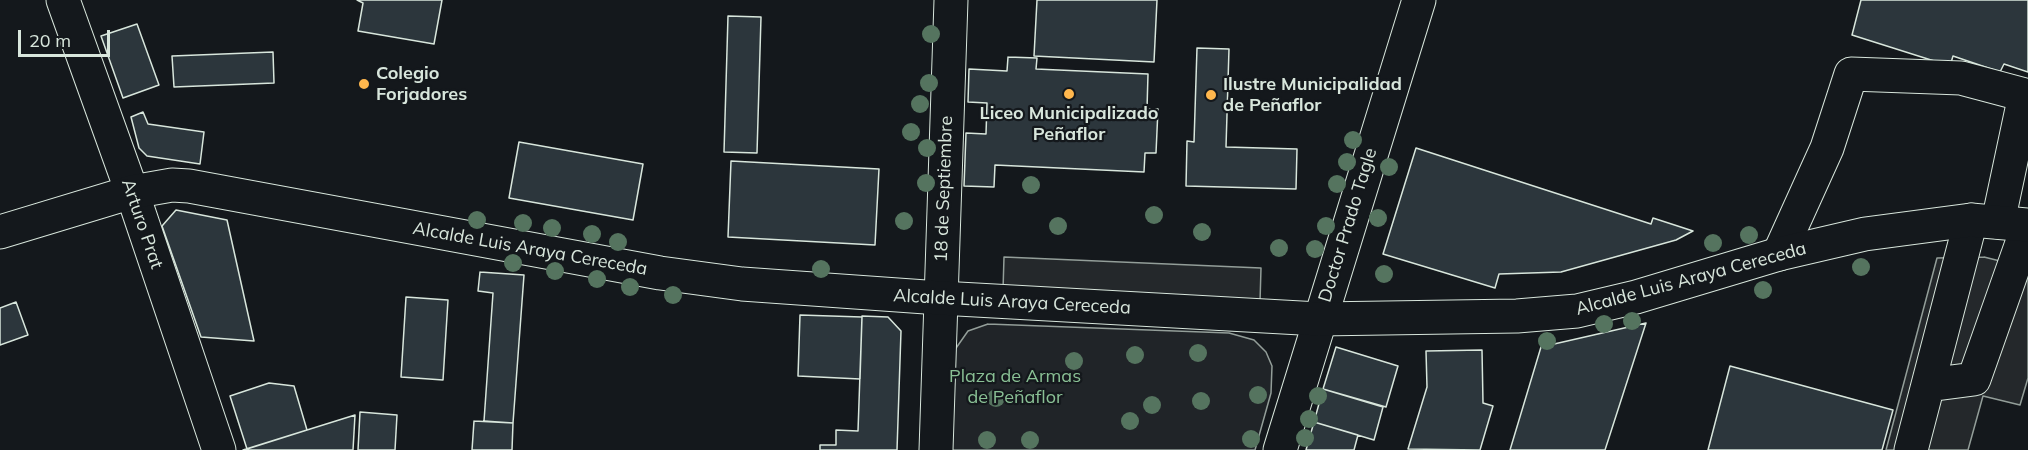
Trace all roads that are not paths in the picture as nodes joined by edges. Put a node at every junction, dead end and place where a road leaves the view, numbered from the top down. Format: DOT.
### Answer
graph roads {
  1 [pos="63,0"];
  2 [pos="951,0"];
  3 [pos="1419,0"];
  4 [pos="132,192"];
  5 [pos="2006,223"];
  6 [pos="0,232"];
  7 [pos="1779,254"];
  8 [pos="940,298"];
  9 [pos="1318,319"];
  10 [pos="1928,385"];
  11 [pos="219,450"];
  12 [pos="936,450"];
  13 [pos="1280,450"];
  14 [pos="1911,450"];
  1 -- 4 [label="main road, Arturo Prat"];
  2 -- 8 [label="main road, 18 de Septiembre"];
  3 -- 9 [label="main road, Doctor Prado Tagle"];
  4 -- 6 [label="main road, Alcalde Luis Araya Cereceda"];
  4 -- 8 [label="main road, Alcalde Luis Araya Cereceda"];
  4 -- 11 [label="main road, Arturo Prat"];
  5 -- 7 [label="main road, Alcalde Luis Araya Cereceda"];
  5 -- 7 [label="main road"];
  5 -- 10 [label="main road"];
  5 -- 10 [label="main road"];
  7 -- 9 [label="main road, Alcalde Luis Araya Cereceda"];
  8 -- 9 [label="main road, Alcalde Luis Araya Cereceda"];
  8 -- 12 [label="main road, 18 de Septiembre"];
  9 -- 13 [label="main road, Doctor Prado Tagle"];
  10 -- 14 [label="main road"];
}
